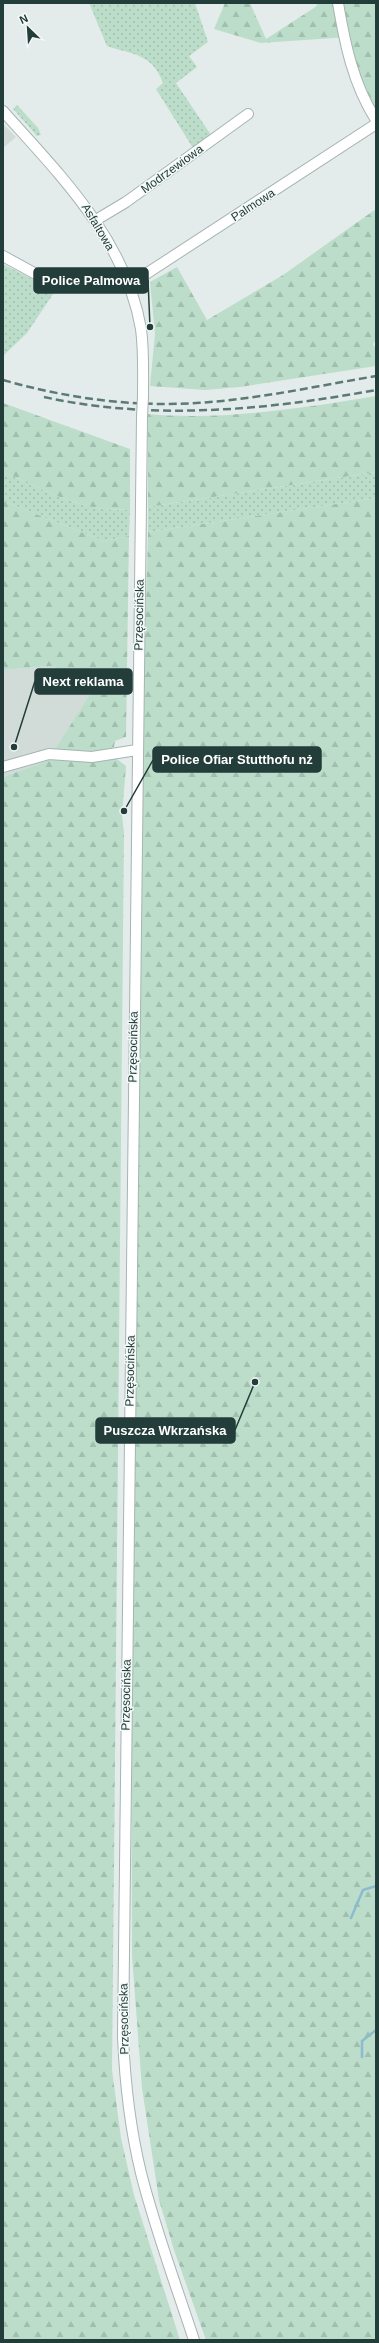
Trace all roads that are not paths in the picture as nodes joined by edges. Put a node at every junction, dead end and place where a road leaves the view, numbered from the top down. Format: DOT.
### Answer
graph roads {
  1 [pos="338,3"];
  2 [pos="3,111"];
  3 [pos="248,114"];
  4 [pos="376,120"];
  5 [pos="376,124"];
  6 [pos="96,220"];
  7 [pos="3,256"];
  8 [pos="58,286"];
  9 [pos="129,286"];
  10 [pos="142,417"];
  11 [pos="137,750"];
  12 [pos="3,767"];
  13 [pos="194,2340"];
  1 -- 4 [label="street"];
  2 -- 6 [label="street, Asfaltowa"];
  3 -- 6 [label="street, Modrzewiowa"];
  5 -- 9 [label="street, Palmowa"];
  6 -- 9 [label="street, Asfaltowa"];
  7 -- 8 [label="street"];
  9 -- 10 [label="street, Asfaltowa, bridge"];
  10 -- 11 [label="street, Przęsocińska"];
  11 -- 12 [label="street"];
  11 -- 13 [label="street, Przęsocińska"];
}
